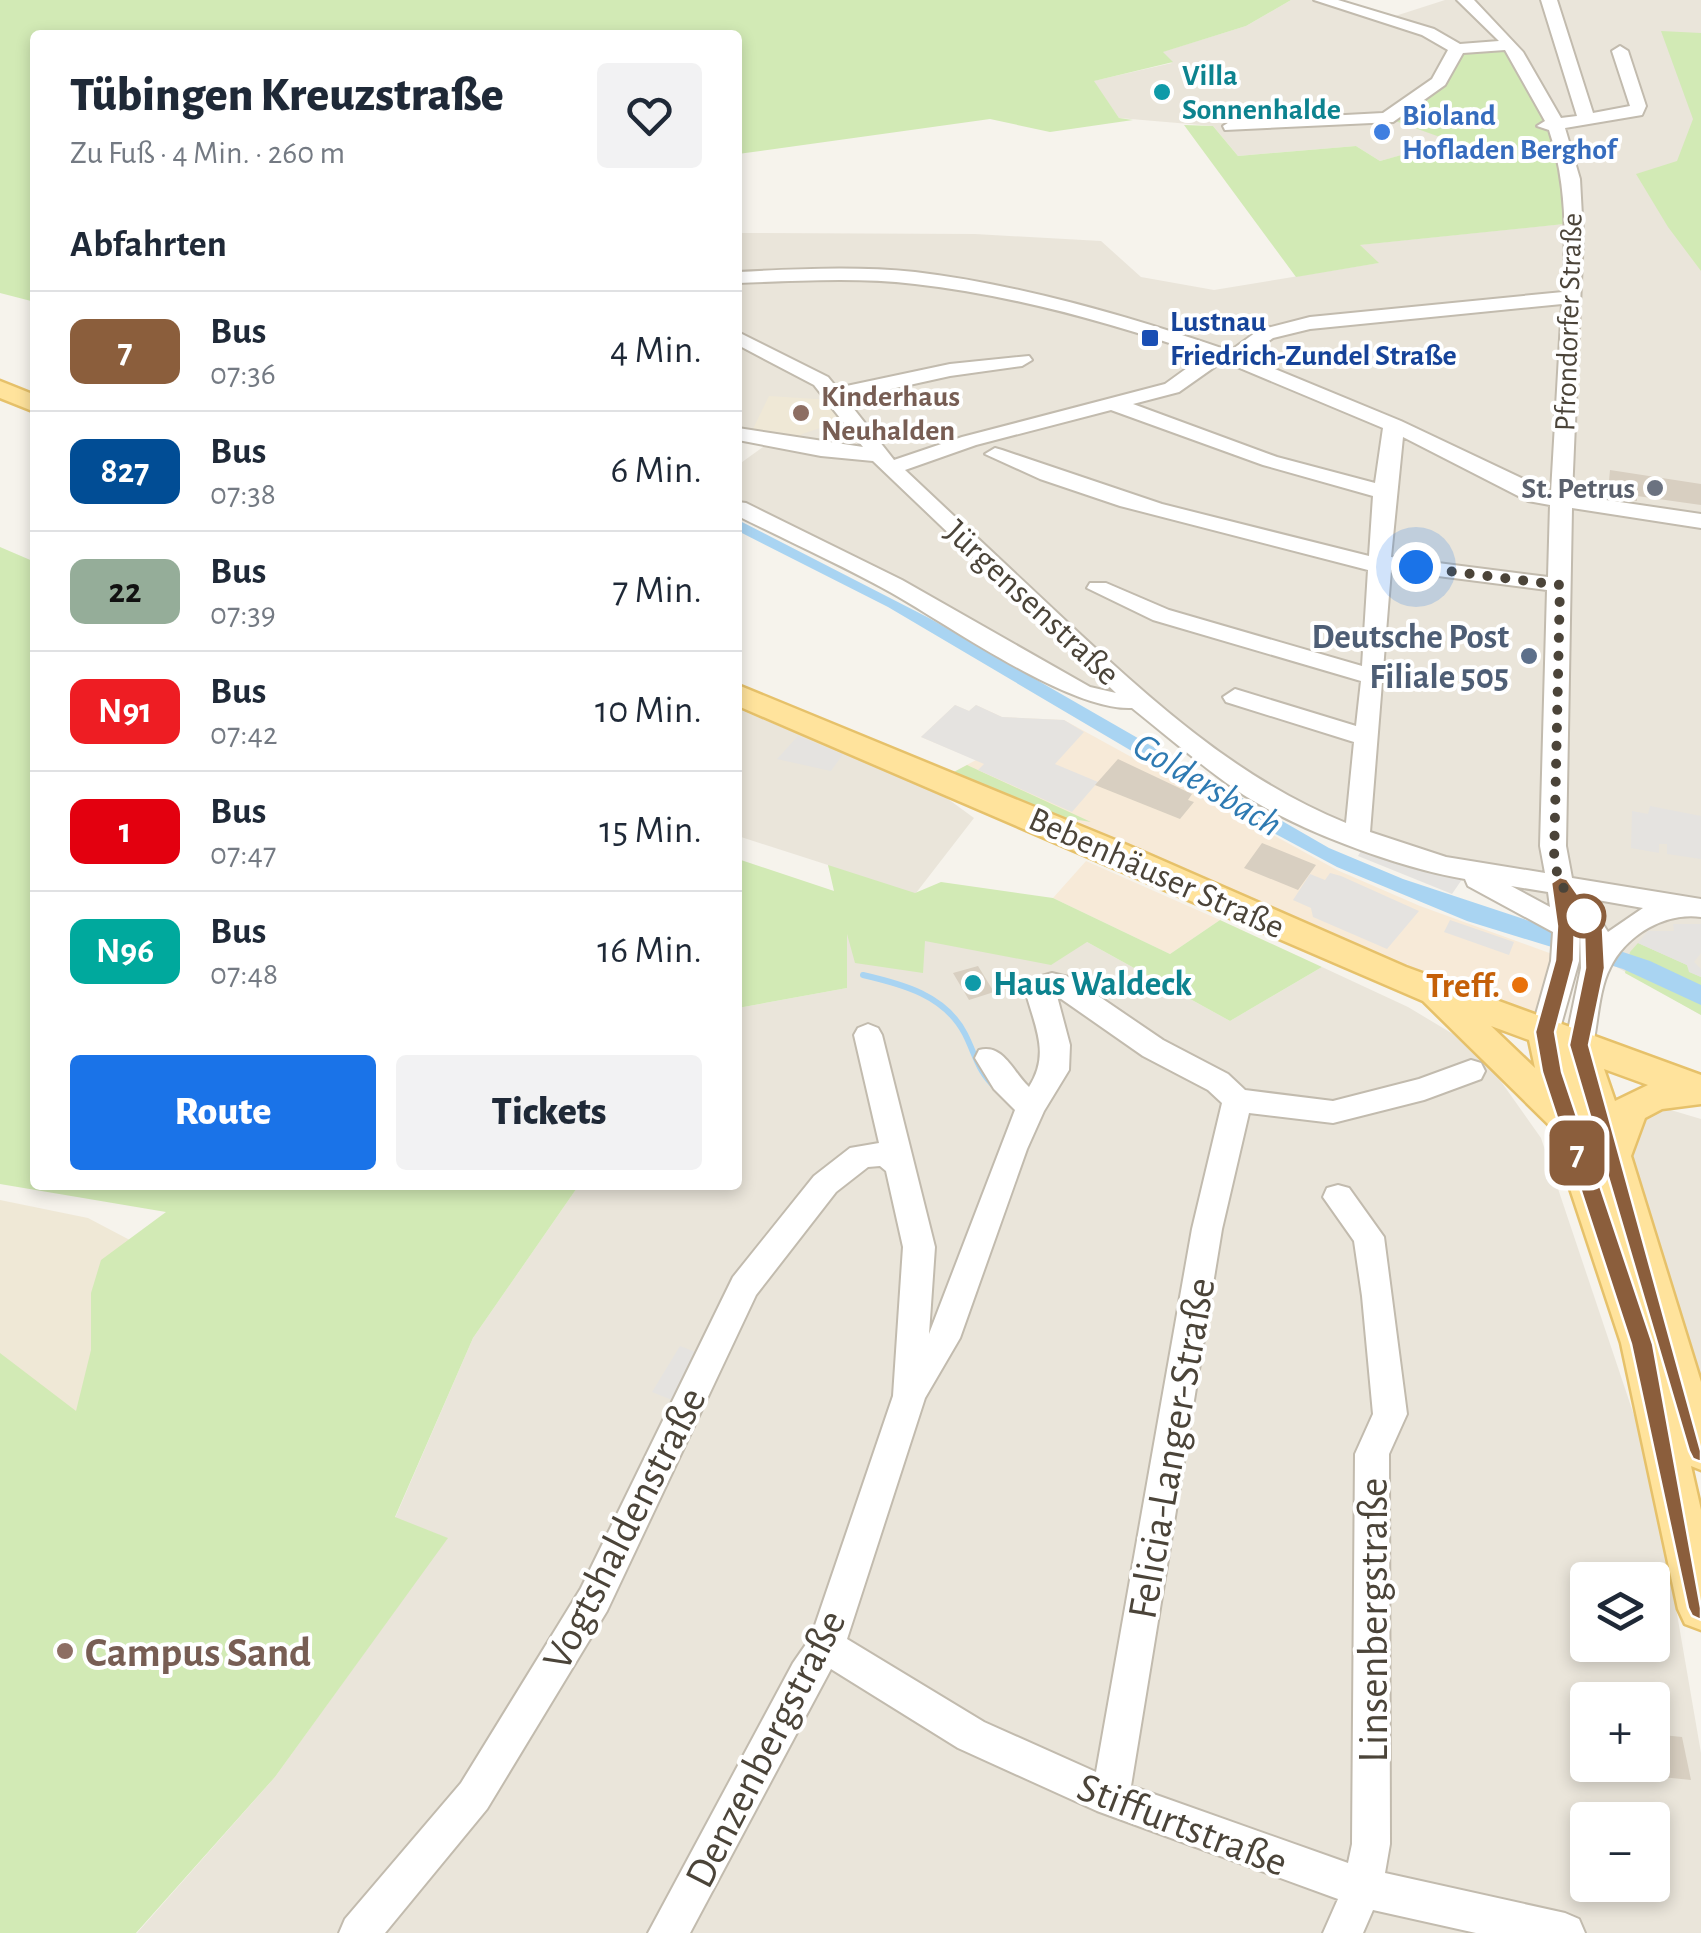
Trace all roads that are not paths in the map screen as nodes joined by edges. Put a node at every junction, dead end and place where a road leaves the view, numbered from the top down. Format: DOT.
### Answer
graph roads {
  1 [pos="1322,0"];
  2 [pos="1463,0"];
  3 [pos="1548,0"];
  4 [pos="1504,45"];
  5 [pos="1457,49"];
  6 [pos="1620,51"];
  7 [pos="1587,120"];
  8 [pos="1231,126"];
  9 [pos="1550,126"];
  10 [pos="742,277"];
  11 [pos="1572,298"];
  12 [pos="742,340"];
  13 [pos="1226,356"];
  14 [pos="1022,360"];
  15 [pos="0,390"];
  16 [pos="835,395"];
  17 [pos="30,402"];
  18 [pos="1115,404"];
  19 [pos="1394,425"];
  20 [pos="858,426"];
  21 [pos="742,435"];
  22 [pos="822,450"];
  23 [pos="995,454"];
  24 [pos="884,461"];
  25 [pos="1384,492"];
  26 [pos="1562,501"];
  27 [pos="742,510"];
  28 [pos="1701,521"];
  29 [pos="1381,564"];
  30 [pos="1560,585"];
  31 [pos="1098,588"];
  32 [pos="1373,677"];
  33 [pos="742,696"];
  34 [pos="1235,697"];
  35 [pos="1137,700"];
  36 [pos="1365,738"];
  37 [pos="1357,838"];
  38 [pos="1443,866"];
  39 [pos="1560,883"];
  40 [pos="1520,900"];
  41 [pos="1700,908"];
  42 [pos="1592,932"];
  43 [pos="1432,991"];
  44 [pos="868,1035"];
  45 [pos="1562,1039"];
  46 [pos="989,1058"];
  47 [pos="1471,1071"];
  48 [pos="1698,1089"];
  49 [pos="1238,1100"];
  50 [pos="1031,1107"];
  51 [pos="1564,1118"];
  52 [pos="1613,1155"];
  53 [pos="897,1163"];
  54 [pos="1338,1197"];
  55 [pos="908,1396"];
  56 [pos="1701,1451"];
  57 [pos="1701,1608"];
  58 [pos="826,1646"];
  59 [pos="1110,1798"];
  60 [pos="1362,1888"];
  61 [pos="359,1933"];
  62 [pos="668,1933"];
  63 [pos="1343,1933"];
  64 [pos="1565,1933"];
  1 -- 5 [label="street"];
  2 -- 4 [label="street, Pfrondorfer Straße"];
  3 -- 7 [label="street"];
  4 -- 5 [label="street"];
  4 -- 9 [label="street, Pfrondorfer Straße"];
  5 -- 8 [label="street"];
  6 -- 7 [label="street"];
  7 -- 9 [label="street"];
  9 -- 11 [label="street, Pfrondorfer Straße"];
  10 -- 13 [label="street"];
  11 -- 13 [label="street"];
  11 -- 26 [label="street, Pfrondorfer Straße"];
  12 -- 16 [label="street, Jürgensenstraße"];
  13 -- 18 [label="street"];
  13 -- 19 [label="street"];
  14 -- 16 [label="street"];
  15 -- 17 [label="main road"];
  16 -- 20 [label="street, Jürgensenstraße"];
  18 -- 24 [label="street"];
  18 -- 25 [label="street"];
  19 -- 25 [label="street"];
  19 -- 26 [label="street"];
  20 -- 22 [label="street"];
  20 -- 24 [label="street, Jürgensenstraße"];
  21 -- 22 [label="street"];
  22 -- 24 [label="street"];
  23 -- 29 [label="street"];
  24 -- 35 [label="street, Jürgensenstraße"];
  25 -- 29 [label="street"];
  26 -- 28 [label="street"];
  26 -- 30 [label="street, Pfrondorfer Straße"];
  27 -- 35 [label="street"];
  29 -- 30 [label="street"];
  29 -- 32 [label="street"];
  30 -- 39 [label="street, Pfrondorfer Straße"];
  31 -- 32 [label="street"];
  32 -- 36 [label="street"];
  33 -- 43 [label="main road, Bebenhäuser Straße"];
  34 -- 36 [label="street"];
  35 -- 37 [label="street, Jürgensenstraße"];
  36 -- 37 [label="street"];
  37 -- 38 [label="street, Jürgensenstraße"];
  38 -- 39 [label="street, Jürgensenstraße"];
  38 -- 40 [label="street, Jürgensenstraße"];
  39 -- 40 [label="street"];
  39 -- 41 [label="street, Jürgensenstraße"];
  39 -- 42 [label="street, Pfrondorfer Straße"];
  40 -- 42 [label="street, Jürgensenstraße"];
  41 -- 42 [label="street"];
  42 -- 45 [label="street"];
  42 -- 45 [label="street"];
  43 -- 45 [label="main road, Bebenhäuser Straße"];
  43 -- 51 [label="main road"];
  44 -- 53 [label="street, Denzenbergstraße"];
  45 -- 48 [label="main road, Bebenhäuser Straße"];
  45 -- 51 [label="main road"];
  45 -- 52 [label="main road"];
  46 -- 50 [label="street"];
  47 -- 49 [label="street"];
  48 -- 52 [label="main road"];
  49 -- 50 [label="street"];
  49 -- 59 [label="street, Felicia-Langer-Straße"];
  50 -- 55 [label="street"];
  51 -- 57 [label="main road"];
  52 -- 56 [label="main road"];
  53 -- 55 [label="street, Denzenbergstraße"];
  53 -- 61 [label="street, Vogtshaldenstraße"];
  54 -- 60 [label="street, Linsenbergstraße"];
  55 -- 58 [label="street, Denzenbergstraße"];
  58 -- 59 [label="street, Stiffurtstraße"];
  58 -- 62 [label="street, Denzenbergstraße"];
  59 -- 60 [label="street, Stiffurtstraße"];
  60 -- 63 [label="street, Linsenbergstraße"];
  60 -- 64 [label="street, Stiffurtstraße"];
}
